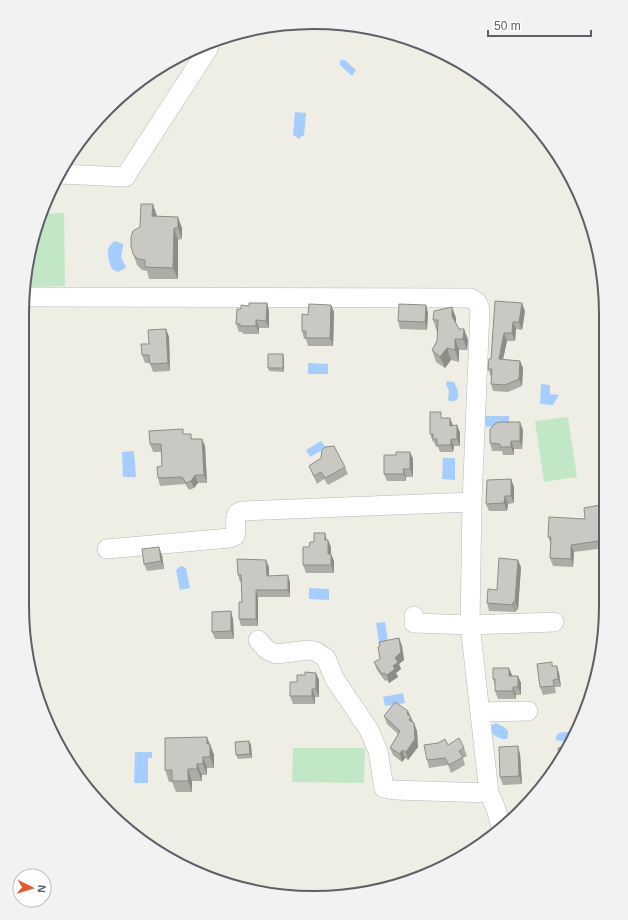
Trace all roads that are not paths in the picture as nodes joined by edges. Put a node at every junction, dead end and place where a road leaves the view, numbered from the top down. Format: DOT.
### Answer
graph roads {
  1 [pos="207,50"];
  2 [pos="65,174"];
  3 [pos="30,297"];
  4 [pos="472,502"];
  5 [pos="107,549"];
  6 [pos="414,616"];
  7 [pos="554,622"];
  8 [pos="470,625"];
  9 [pos="258,640"];
  10 [pos="528,711"];
  11 [pos="480,712"];
  12 [pos="489,793"];
  13 [pos="500,822"];
  1 -- 2 [label="lane"];
  3 -- 4 [label="lane"];
  4 -- 5 [label="lane"];
  4 -- 8 [label="lane"];
  6 -- 8 [label="lane"];
  7 -- 8 [label="lane"];
  8 -- 11 [label="lane"];
  9 -- 12 [label="lane"];
  10 -- 11 [label="lane"];
  11 -- 12 [label="lane"];
  12 -- 13 [label="lane"];
}
